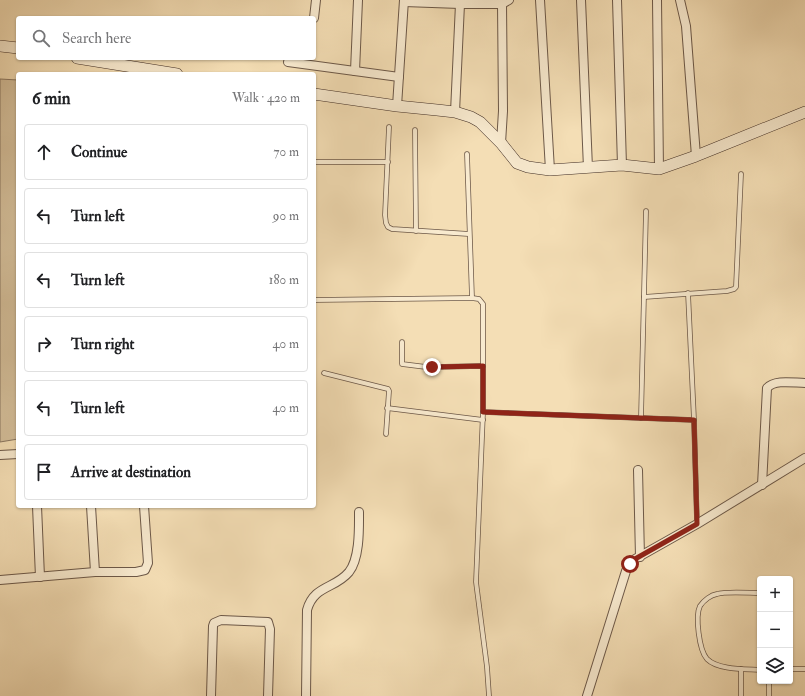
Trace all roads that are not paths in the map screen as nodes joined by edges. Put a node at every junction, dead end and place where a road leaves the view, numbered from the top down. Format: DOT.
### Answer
graph roads {
  1 [pos="316,0"];
  2 [pos="358,0"];
  3 [pos="540,0"];
  4 [pos="581,0"];
  5 [pos="617,0"];
  6 [pos="657,0"];
  7 [pos="680,0"];
  8 [pos="404,1"];
  9 [pos="506,2"];
  10 [pos="460,4"];
  11 [pos="314,16"];
  12 [pos="0,46"];
  13 [pos="16,48"];
  14 [pos="90,60"];
  15 [pos="310,61"];
  16 [pos="288,62"];
  17 [pos="355,71"];
  18 [pos="164,72"];
  19 [pos="399,77"];
  20 [pos="316,94"];
  21 [pos="397,106"];
  22 [pos="455,112"];
  23 [pos="805,112"];
  24 [pos="388,127"];
  25 [pos="415,130"];
  26 [pos="501,143"];
  27 [pos="467,154"];
  28 [pos="696,156"];
  29 [pos="316,162"];
  30 [pos="388,162"];
  31 [pos="622,165"];
  32 [pos="588,168"];
  33 [pos="659,169"];
  34 [pos="550,170"];
  35 [pos="741,174"];
  36 [pos="646,211"];
  37 [pos="416,231"];
  38 [pos="469,234"];
  39 [pos="688,293"];
  40 [pos="644,297"];
  41 [pos="472,298"];
  42 [pos="316,300"];
  43 [pos="402,342"];
  44 [pos="483,366"];
  45 [pos="426,367"];
  46 [pos="432,367"];
  47 [pos="324,373"];
  48 [pos="805,383"];
  49 [pos="388,408"];
  50 [pos="483,412"];
  51 [pos="640,418"];
  52 [pos="483,420"];
  53 [pos="694,420"];
  54 [pos="386,434"];
  55 [pos="16,454"];
  56 [pos="0,455"];
  57 [pos="805,458"];
  58 [pos="638,470"];
  59 [pos="762,485"];
  60 [pos="37,508"];
  61 [pos="91,508"];
  62 [pos="144,508"];
  63 [pos="360,512"];
  64 [pos="697,524"];
  65 [pos="640,556"];
  66 [pos="95,572"];
  67 [pos="40,577"];
  68 [pos="0,580"];
  69 [pos="757,593"];
  70 [pos="741,669"];
  71 [pos="793,669"];
  72 [pos="805,669"];
  73 [pos="757,670"];
  74 [pos="769,684"];
  75 [pos="211,696"];
  76 [pos="268,696"];
  77 [pos="306,696"];
  78 [pos="489,696"];
  79 [pos="587,696"];
  80 [pos="741,696"];
  81 [pos="769,696"];
  1 -- 11 [label="street"];
  2 -- 17 [label="street"];
  3 -- 34 [label="street"];
  4 -- 32 [label="street"];
  5 -- 31 [label="street"];
  6 -- 33 [label="street"];
  7 -- 28 [label="street"];
  8 -- 10 [label="street"];
  8 -- 19 [label="street"];
  9 -- 10 [label="street"];
  9 -- 26 [label="street"];
  10 -- 22 [label="street"];
  12 -- 13 [label="street"];
  14 -- 18 [label="street"];
  15 -- 16 [label="street"];
  15 -- 17 [label="street"];
  17 -- 19 [label="street"];
  19 -- 21 [label="street"];
  20 -- 21 [label="street"];
  21 -- 22 [label="street"];
  22 -- 26 [label="street"];
  23 -- 28 [label="street"];
  24 -- 30 [label="lane"];
  25 -- 37 [label="lane"];
  26 -- 34 [label="street"];
  27 -- 38 [label="lane"];
  28 -- 33 [label="street"];
  29 -- 30 [label="lane"];
  30 -- 37 [label="lane"];
  31 -- 32 [label="street"];
  31 -- 33 [label="street"];
  32 -- 34 [label="street"];
  35 -- 39 [label="lane"];
  36 -- 40 [label="lane"];
  37 -- 38 [label="lane"];
  38 -- 41 [label="lane"];
  39 -- 40 [label="lane"];
  39 -- 53 [label="lane"];
  40 -- 51 [label="lane"];
  41 -- 42 [label="lane"];
  41 -- 44 [label="lane"];
  43 -- 45 [label="lane"];
  44 -- 46 [label="lane"];
  44 -- 50 [label="lane"];
  47 -- 49 [label="lane"];
  48 -- 59 [label="street"];
  49 -- 52 [label="lane"];
  49 -- 54 [label="lane"];
  50 -- 51 [label="lane"];
  50 -- 52 [label="lane"];
  51 -- 53 [label="lane"];
  52 -- 78 [label="lane"];
  53 -- 64 [label="lane"];
  55 -- 56 [label="street"];
  57 -- 59 [label="street"];
  58 -- 65 [label="street"];
  59 -- 64 [label="street"];
  60 -- 67 [label="street"];
  61 -- 66 [label="street"];
  62 -- 66 [label="street"];
  63 -- 77 [label="street"];
  64 -- 65 [label="street"];
  65 -- 79 [label="street"];
  66 -- 67 [label="street"];
  67 -- 68 [label="street"];
  69 -- 70 [label="lane"];
  70 -- 73 [label="lane"];
  70 -- 80 [label="lane"];
  71 -- 72 [label="lane"];
  74 -- 81 [label="lane"];
  75 -- 76 [label="street"];
}
